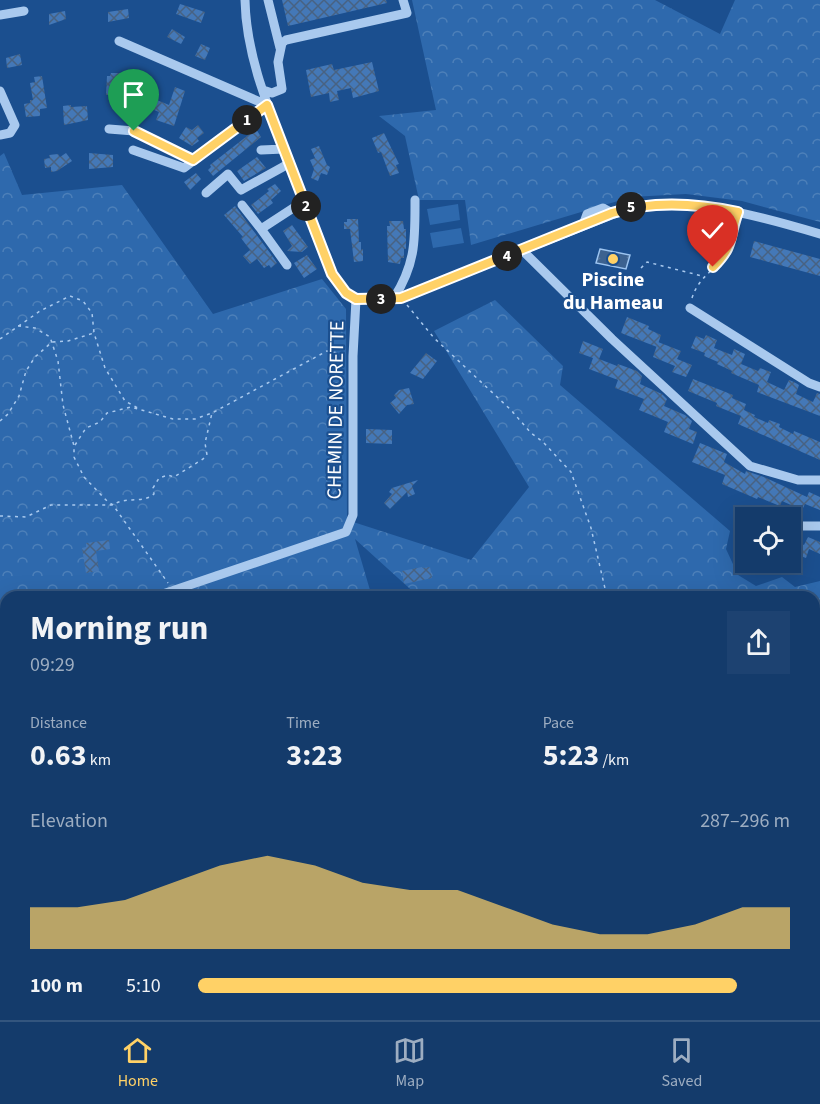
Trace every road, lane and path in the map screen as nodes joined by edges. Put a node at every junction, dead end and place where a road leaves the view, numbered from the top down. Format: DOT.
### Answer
graph roads {
  1 [pos="245,0"];
  2 [pos="268,0"];
  3 [pos="403,0"];
  4 [pos="24,11"];
  5 [pos="0,15"];
  6 [pos="119,40"];
  7 [pos="281,50"];
  8 [pos="263,90"];
  9 [pos="0,91"];
  10 [pos="267,105"];
  11 [pos="110,129"];
  12 [pos="0,135"];
  13 [pos="284,149"];
  14 [pos="133,150"];
  15 [pos="261,150"];
  16 [pos="193,160"];
  17 [pos="290,163"];
  18 [pos="206,194"];
  19 [pos="415,200"];
  20 [pos="304,201"];
  21 [pos="242,205"];
  22 [pos="738,212"];
  23 [pos="261,230"];
  24 [pos="820,234"];
  25 [pos="522,250"];
  26 [pos="286,265"];
  27 [pos="641,268"];
  28 [pos="703,277"];
  29 [pos="397,298"];
  30 [pos="356,299"];
  31 [pos="690,308"];
  32 [pos="18,326"];
  33 [pos="94,333"];
  34 [pos="0,339"];
  35 [pos="52,342"];
  36 [pos="353,356"];
  37 [pos="820,387"];
  38 [pos="142,410"];
  39 [pos="212,412"];
  40 [pos="0,420"];
  41 [pos="74,446"];
  42 [pos="820,480"];
  43 [pos="113,505"];
  44 [pos="0,516"];
  45 [pos="801,526"];
  46 [pos="820,526"];
  47 [pos="172,591"];
  48 [pos="175,591"];
  49 [pos="606,591"];
  1 -- 8 [label="street"];
  2 -- 7 [label="street"];
  3 -- 7 [label="street"];
  4 -- 5 [label="street"];
  6 -- 10 [label="street"];
  7 -- 8 [label="street"];
  8 -- 10 [label="street"];
  9 -- 12 [label="street"];
  10 -- 13 [label="street"];
  10 -- 16 [label="street"];
  11 -- 16 [label="street"];
  13 -- 15 [label="street"];
  13 -- 17 [label="street"];
  14 -- 16 [label="street"];
  17 -- 18 [label="street"];
  17 -- 20 [label="street"];
  19 -- 29 [label="street"];
  20 -- 23 [label="street"];
  20 -- 30 [label="street"];
  21 -- 23 [label="street"];
  22 -- 24 [label="street"];
  22 -- 25 [label="street"];
  22 -- 28 [label="path"];
  23 -- 26 [label="street"];
  25 -- 29 [label="street"];
  25 -- 42 [label="street"];
  27 -- 28 [label="path"];
  28 -- 31 [label="path"];
  29 -- 30 [label="street"];
  29 -- 49 [label="path"];
  30 -- 36 [label="street, CHEMIN DE NORETTE"];
  31 -- 37 [label="street"];
  32 -- 33 [label="path"];
  32 -- 34 [label="path"];
  32 -- 35 [label="path"];
  33 -- 35 [label="path"];
  33 -- 38 [label="path"];
  35 -- 40 [label="path"];
  35 -- 41 [label="path"];
  36 -- 39 [label="path"];
  36 -- 48 [label="street, CHEMIN DE NORETTE"];
  38 -- 39 [label="path"];
  38 -- 41 [label="path"];
  39 -- 43 [label="path"];
  41 -- 43 [label="path"];
  43 -- 44 [label="path"];
  43 -- 47 [label="path"];
  45 -- 46 [label="street"];
}
